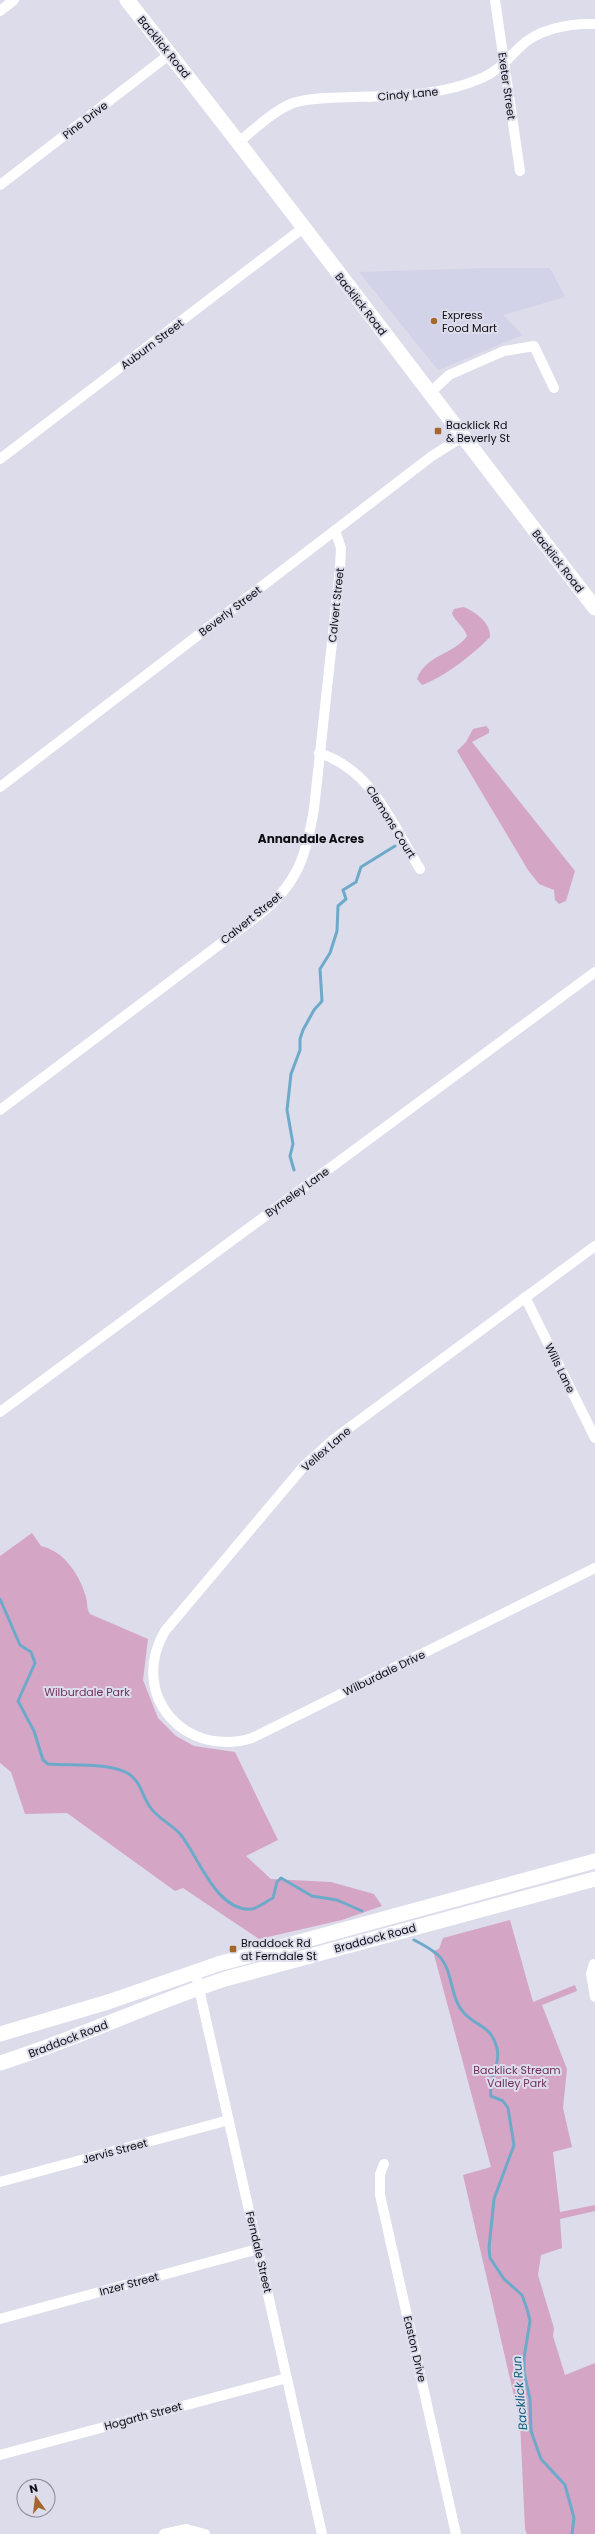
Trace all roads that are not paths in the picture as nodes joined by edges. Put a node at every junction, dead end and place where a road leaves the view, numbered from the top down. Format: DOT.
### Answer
graph roads {
  1 [pos="14,0"];
  2 [pos="495,0"];
  3 [pos="131,1"];
  4 [pos="0,11"];
  5 [pos="595,24"];
  6 [pos="170,54"];
  7 [pos="504,64"];
  8 [pos="239,142"];
  9 [pos="520,171"];
  10 [pos="0,185"];
  11 [pos="304,228"];
  12 [pos="554,388"];
  13 [pos="430,393"];
  14 [pos="462,437"];
  15 [pos="0,459"];
  16 [pos="336,530"];
  17 [pos="595,608"];
  18 [pos="319,753"];
  19 [pos="0,787"];
  20 [pos="420,869"];
  21 [pos="595,972"];
  22 [pos="0,1110"];
  23 [pos="595,1246"];
  24 [pos="525,1297"];
  25 [pos="0,1412"];
  26 [pos="595,1438"];
  27 [pos="595,1568"];
  28 [pos="171,1719"];
  29 [pos="595,1861"];
  30 [pos="595,1879"];
  31 [pos="594,1964"];
  32 [pos="196,1971"];
  33 [pos="199,1988"];
  34 [pos="595,1997"];
  35 [pos="0,2034"];
  36 [pos="0,2063"];
  37 [pos="229,2120"];
  38 [pos="384,2164"];
  39 [pos="0,2182"];
  40 [pos="258,2249"];
  41 [pos="0,2319"];
  42 [pos="287,2378"];
  43 [pos="0,2455"];
  44 [pos="164,2534"];
  45 [pos="205,2534"];
  46 [pos="322,2534"];
  47 [pos="456,2534"];
  1 -- 4 [label="street"];
  2 -- 7 [label="street, Exeter Street"];
  3 -- 6 [label="main road, Backlick Road"];
  5 -- 7 [label="street, Cindy Lane"];
  6 -- 8 [label="main road, Backlick Road"];
  6 -- 10 [label="street, Pine Drive"];
  7 -- 8 [label="street, Cindy Lane"];
  7 -- 9 [label="street, Exeter Street"];
  8 -- 11 [label="main road, Backlick Road"];
  11 -- 13 [label="main road, Backlick Road"];
  11 -- 15 [label="street, Auburn Street"];
  12 -- 13 [label="street"];
  13 -- 14 [label="main road, Backlick Road"];
  14 -- 16 [label="street, Beverly Street"];
  14 -- 17 [label="main road, Backlick Road"];
  16 -- 18 [label="street, Calvert Street"];
  16 -- 19 [label="street, Beverly Street"];
  18 -- 20 [label="street, Clemons Court"];
  18 -- 22 [label="street, Calvert Street"];
  21 -- 25 [label="street, Byrneley Lane"];
  23 -- 24 [label="street, Vellex Lane"];
  24 -- 26 [label="street, Wills Lane"];
  24 -- 28 [label="street, Vellex Lane"];
  27 -- 28 [label="street, Wilburdale Drive"];
  29 -- 32 [label="main road, Braddock Road"];
  30 -- 33 [label="main road, Braddock Road"];
  31 -- 34 [label="street"];
  32 -- 33 [label="street, Ferndale Street"];
  32 -- 35 [label="main road, Braddock Road"];
  33 -- 36 [label="main road, Braddock Road"];
  33 -- 37 [label="street, Ferndale Street"];
  37 -- 39 [label="street, Jervis Street"];
  37 -- 40 [label="street, Ferndale Street"];
  38 -- 47 [label="street, Easton Drive"];
  40 -- 41 [label="street, Inzer Street"];
  40 -- 42 [label="street, Ferndale Street"];
  42 -- 43 [label="street, Hogarth Street"];
  42 -- 46 [label="street, Ferndale Street"];
  44 -- 45 [label="street"];
}
